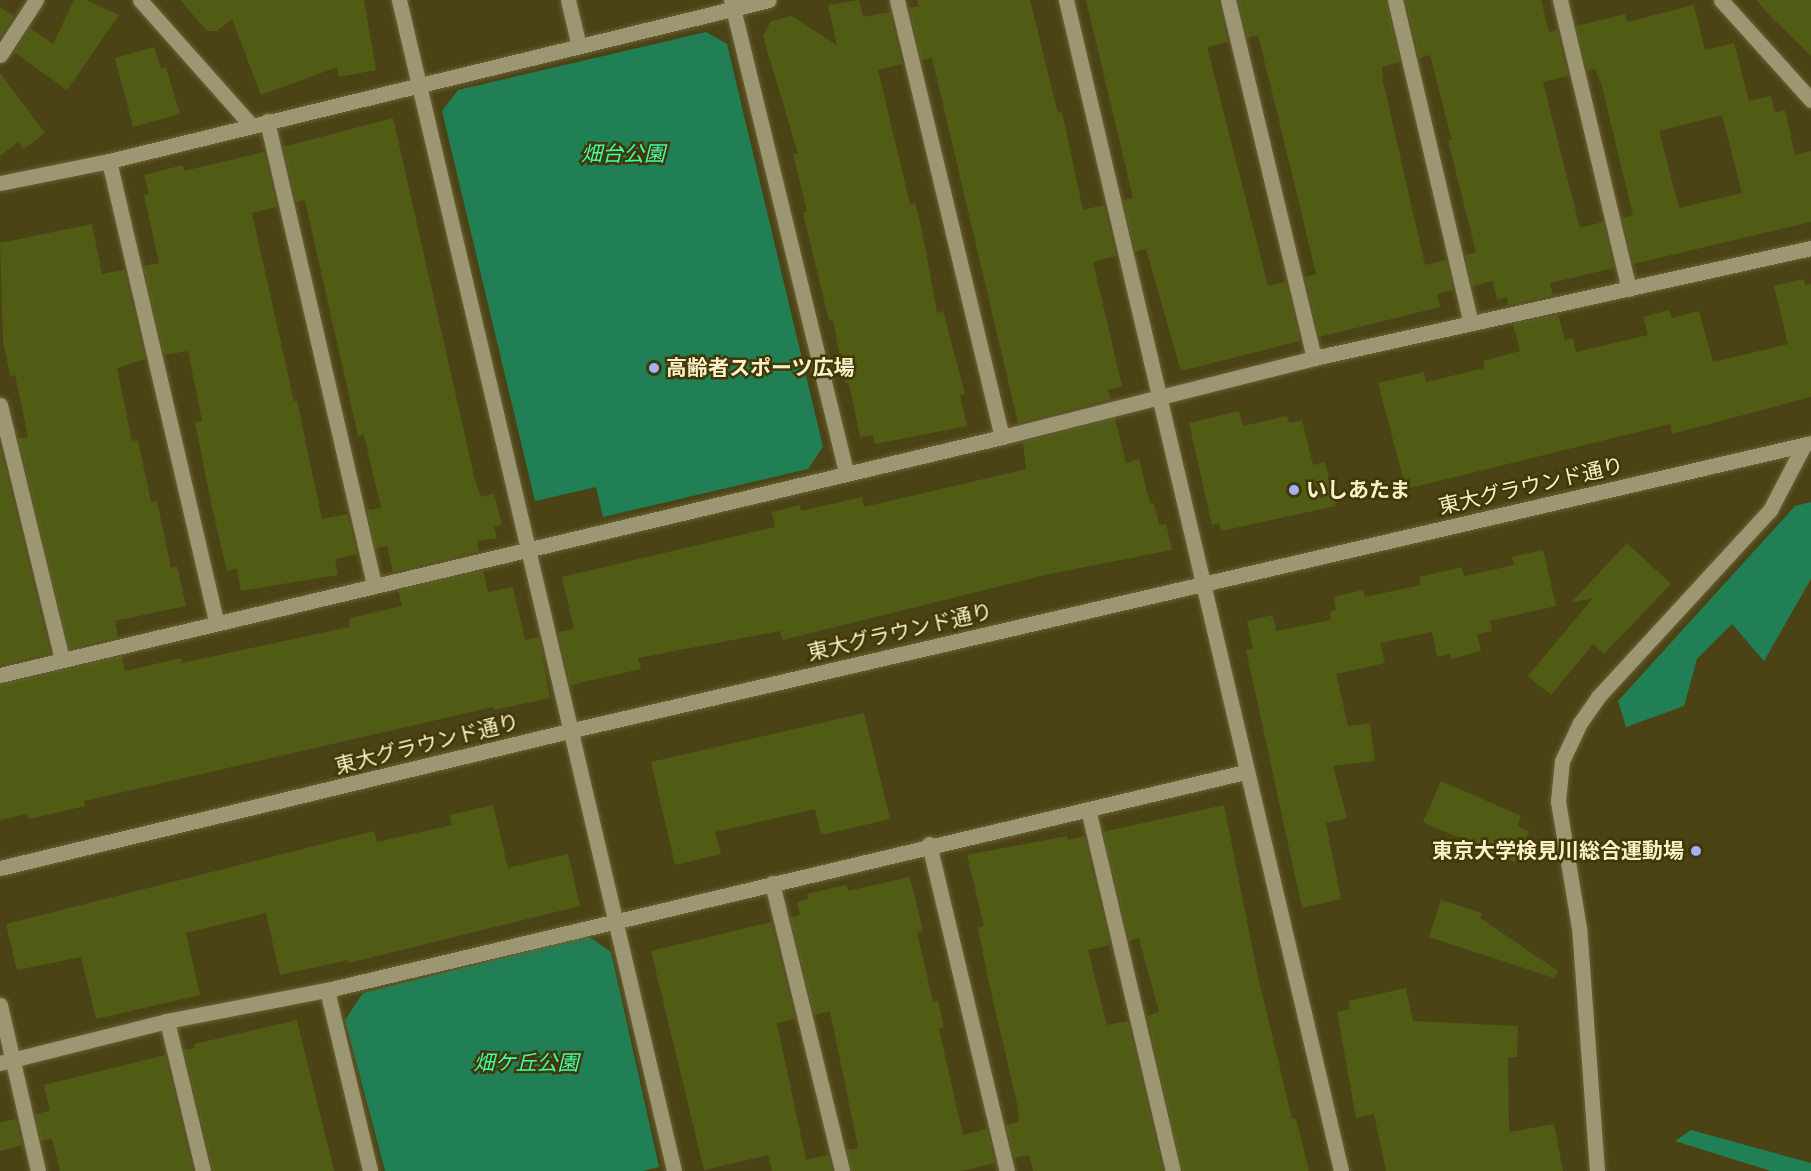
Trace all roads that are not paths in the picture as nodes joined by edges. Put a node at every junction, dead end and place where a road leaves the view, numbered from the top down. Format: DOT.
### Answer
graph roads {
  1 [pos="36,0"];
  2 [pos="140,0"];
  3 [pos="399,0"];
  4 [pos="568,0"];
  5 [pos="770,0"];
  6 [pos="897,0"];
  7 [pos="1066,0"];
  8 [pos="1228,0"];
  9 [pos="1395,0"];
  10 [pos="1560,0"];
  11 [pos="1721,0"];
  12 [pos="732,5"];
  13 [pos="579,46"];
  14 [pos="0,55"];
  15 [pos="418,83"];
  16 [pos="1811,100"];
  17 [pos="267,121"];
  18 [pos="250,124"];
  19 [pos="109,161"];
  20 [pos="0,183"];
  21 [pos="1811,248"];
  22 [pos="1629,289"];
  23 [pos="1471,323"];
  24 [pos="1314,358"];
  25 [pos="1159,398"];
  26 [pos="0,405"];
  27 [pos="1002,437"];
  28 [pos="1807,444"];
  29 [pos="846,472"];
  30 [pos="531,550"];
  31 [pos="1202,583"];
  32 [pos="374,586"];
  33 [pos="216,621"];
  34 [pos="62,660"];
  35 [pos="0,675"];
  36 [pos="573,730"];
  37 [pos="1245,772"];
  38 [pos="1088,809"];
  39 [pos="929,844"];
  40 [pos="0,868"];
  41 [pos="772,883"];
  42 [pos="617,919"];
  43 [pos="327,990"];
  44 [pos="0,1005"];
  45 [pos="167,1021"];
  46 [pos="6,1062"];
  47 [pos="38,1171"];
  48 [pos="203,1171"];
  49 [pos="370,1171"];
  50 [pos="674,1171"];
  51 [pos="842,1171"];
  52 [pos="1007,1171"];
  53 [pos="1173,1171"];
  54 [pos="1341,1171"];
  55 [pos="1597,1171"];
  1 -- 14 [label="street"];
  2 -- 18 [label="street"];
  3 -- 15 [label="street"];
  4 -- 13 [label="street"];
  5 -- 12 [label="street"];
  6 -- 27 [label="street"];
  7 -- 25 [label="street"];
  8 -- 24 [label="street"];
  9 -- 23 [label="street"];
  10 -- 22 [label="street"];
  11 -- 16 [label="street"];
  12 -- 13 [label="street"];
  12 -- 29 [label="street"];
  13 -- 15 [label="street"];
  15 -- 17 [label="street"];
  15 -- 30 [label="street"];
  17 -- 18 [label="street"];
  17 -- 32 [label="street"];
  18 -- 19 [label="street"];
  19 -- 20 [label="street"];
  19 -- 33 [label="street"];
  21 -- 22 [label="street"];
  22 -- 23 [label="street"];
  23 -- 24 [label="street"];
  24 -- 25 [label="street"];
  25 -- 27 [label="street"];
  25 -- 31 [label="street"];
  26 -- 34 [label="street"];
  27 -- 29 [label="street"];
  28 -- 31 [label="street, 東大グラウンド通り"];
  28 -- 55 [label="street"];
  29 -- 30 [label="street"];
  30 -- 32 [label="street"];
  30 -- 36 [label="street"];
  31 -- 36 [label="street, 東大グラウンド通り"];
  31 -- 37 [label="street"];
  32 -- 33 [label="street"];
  33 -- 34 [label="street"];
  34 -- 35 [label="street"];
  36 -- 40 [label="street, 東大グラウンド通り"];
  36 -- 42 [label="street"];
  37 -- 38 [label="street"];
  37 -- 54 [label="street"];
  38 -- 39 [label="street"];
  38 -- 53 [label="street"];
  39 -- 41 [label="street"];
  39 -- 52 [label="street"];
  41 -- 42 [label="street"];
  41 -- 51 [label="street"];
  42 -- 43 [label="street"];
  42 -- 50 [label="street"];
  43 -- 45 [label="street"];
  43 -- 49 [label="street"];
  44 -- 46 [label="street"];
  45 -- 46 [label="street"];
  45 -- 48 [label="street"];
  46 -- 47 [label="street"];
}
